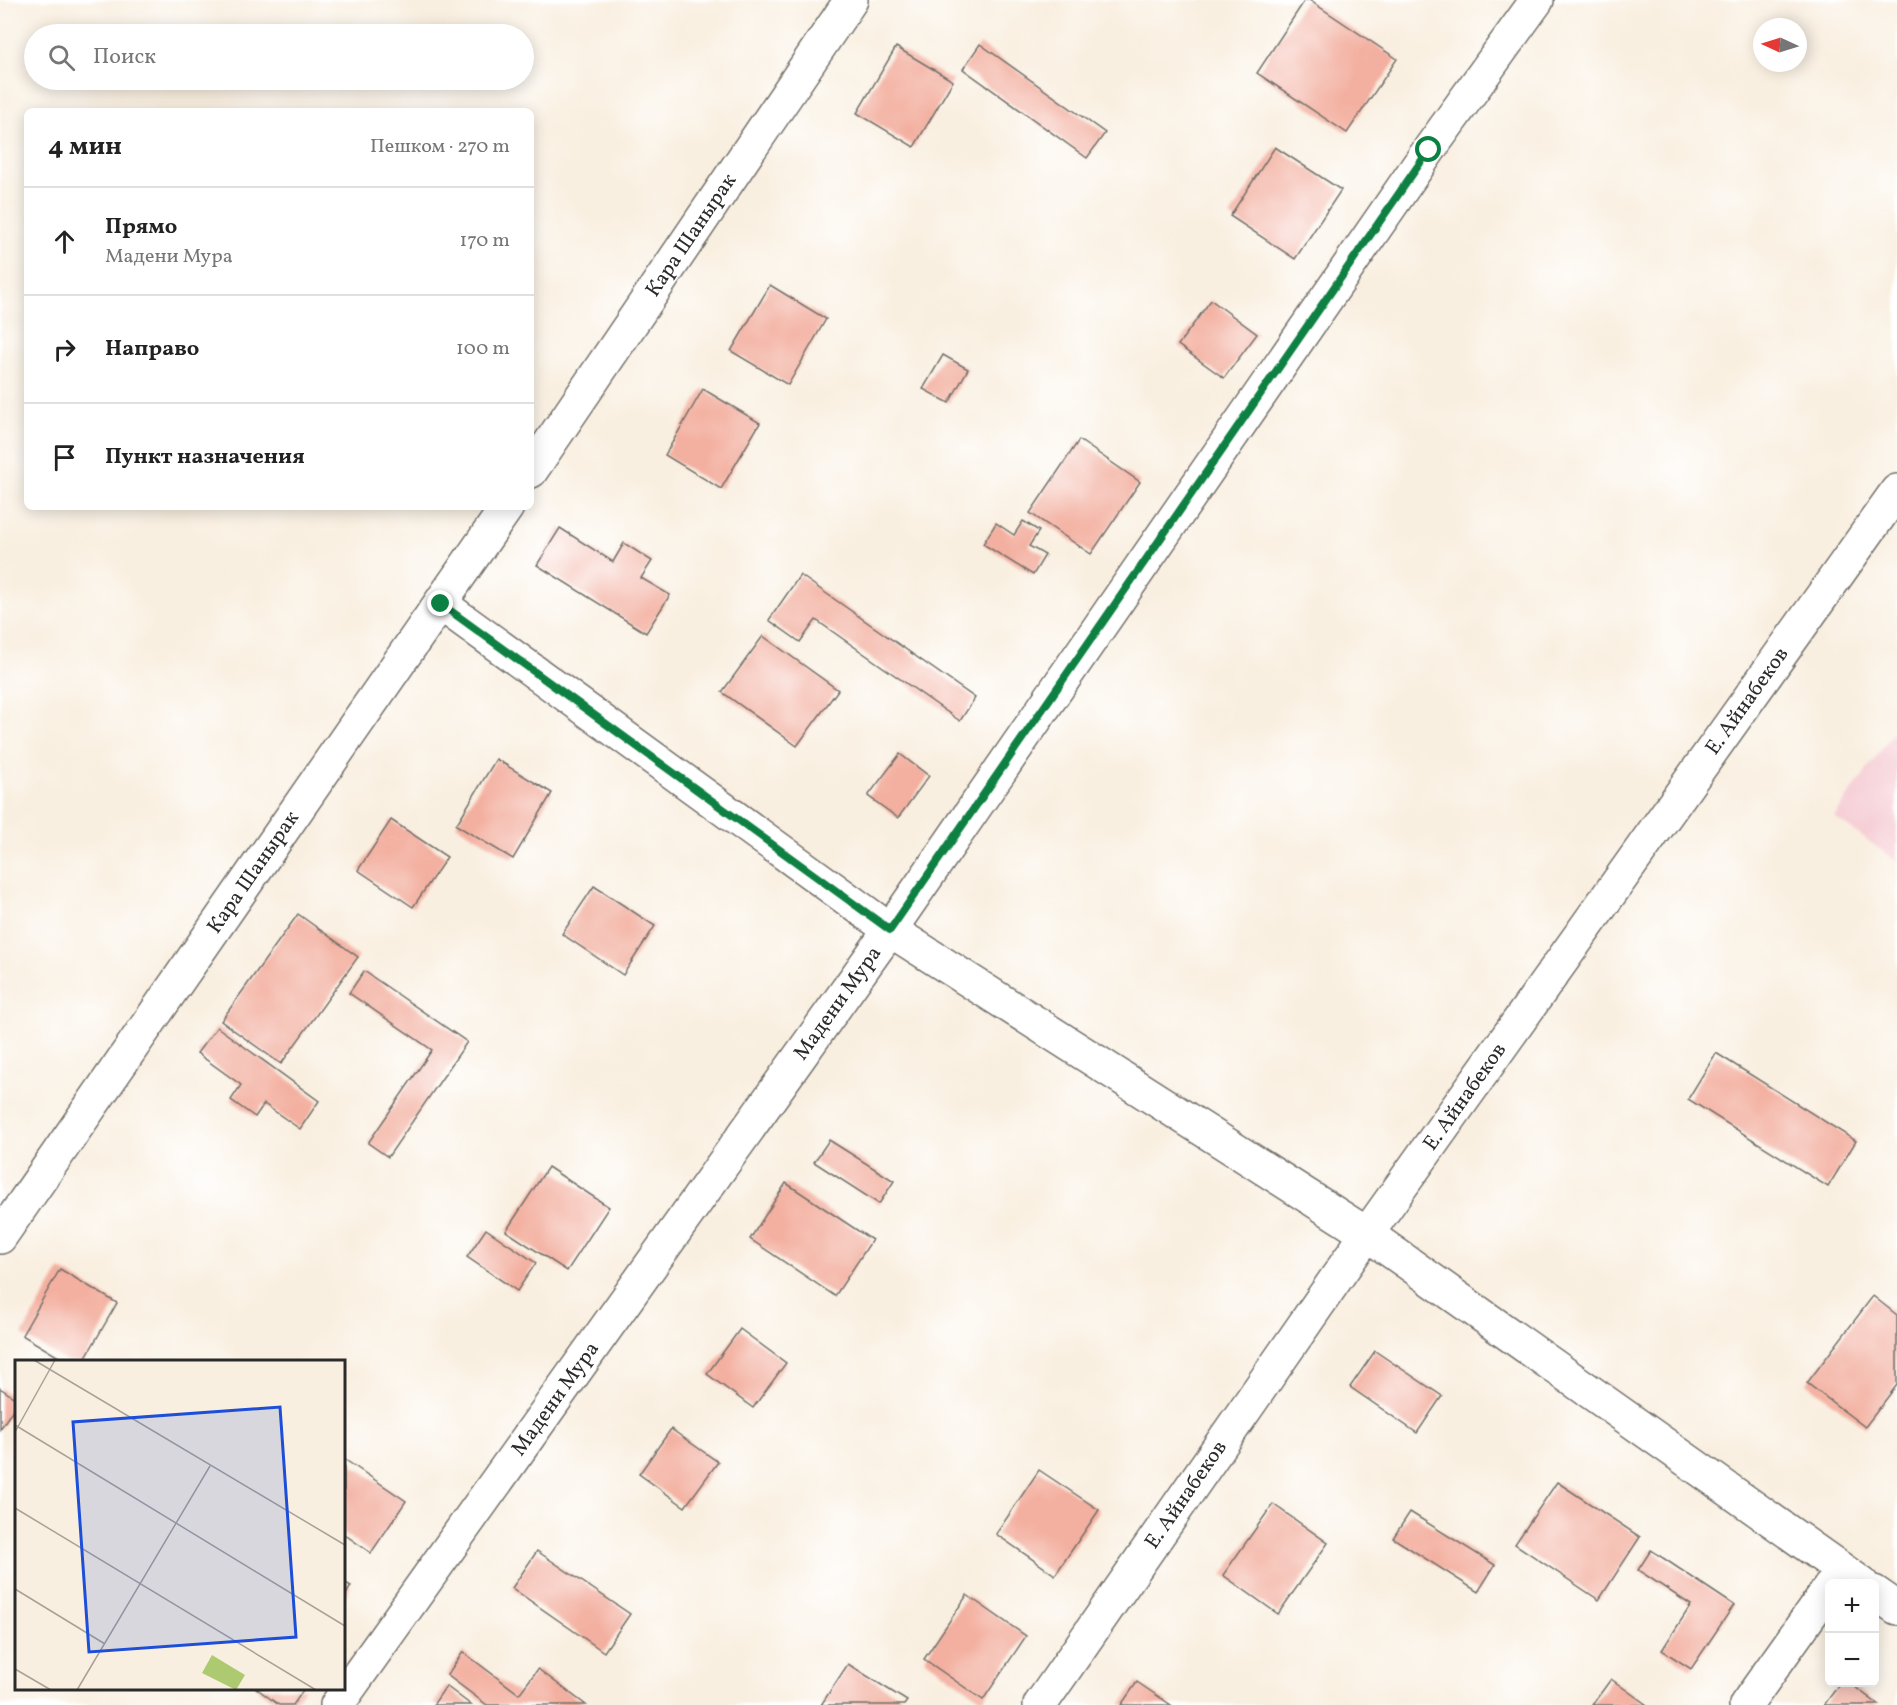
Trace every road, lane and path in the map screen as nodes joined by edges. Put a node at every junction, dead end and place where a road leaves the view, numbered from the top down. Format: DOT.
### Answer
graph roads {
  1 [pos="850,0"];
  2 [pos="1538,0"];
  3 [pos="534,467"];
  4 [pos="1897,491"];
  5 [pos="505,510"];
  6 [pos="441,604"];
  7 [pos="890,930"];
  8 [pos="1367,1234"];
  9 [pos="0,1237"];
  10 [pos="1838,1579"];
  11 [pos="1879,1595"];
  12 [pos="1825,1602"];
  13 [pos="1897,1608"];
  14 [pos="337,1705"];
  15 [pos="1040,1705"];
  16 [pos="1746,1705"];
  1 -- 3 [label="street, Кара Шанырак"];
  2 -- 7 [label="street, Мадени Мура"];
  4 -- 8 [label="street, Е. Айнабеков"];
  5 -- 6 [label="street, Кара Шанырак"];
  6 -- 7 [label="street"];
  6 -- 9 [label="street, Кара Шанырак"];
  7 -- 8 [label="street"];
  7 -- 14 [label="street, Мадени Мура"];
  8 -- 10 [label="street"];
  8 -- 15 [label="street, Е. Айнабеков"];
  11 -- 13 [label="street"];
  12 -- 16 [label="street"];
}
